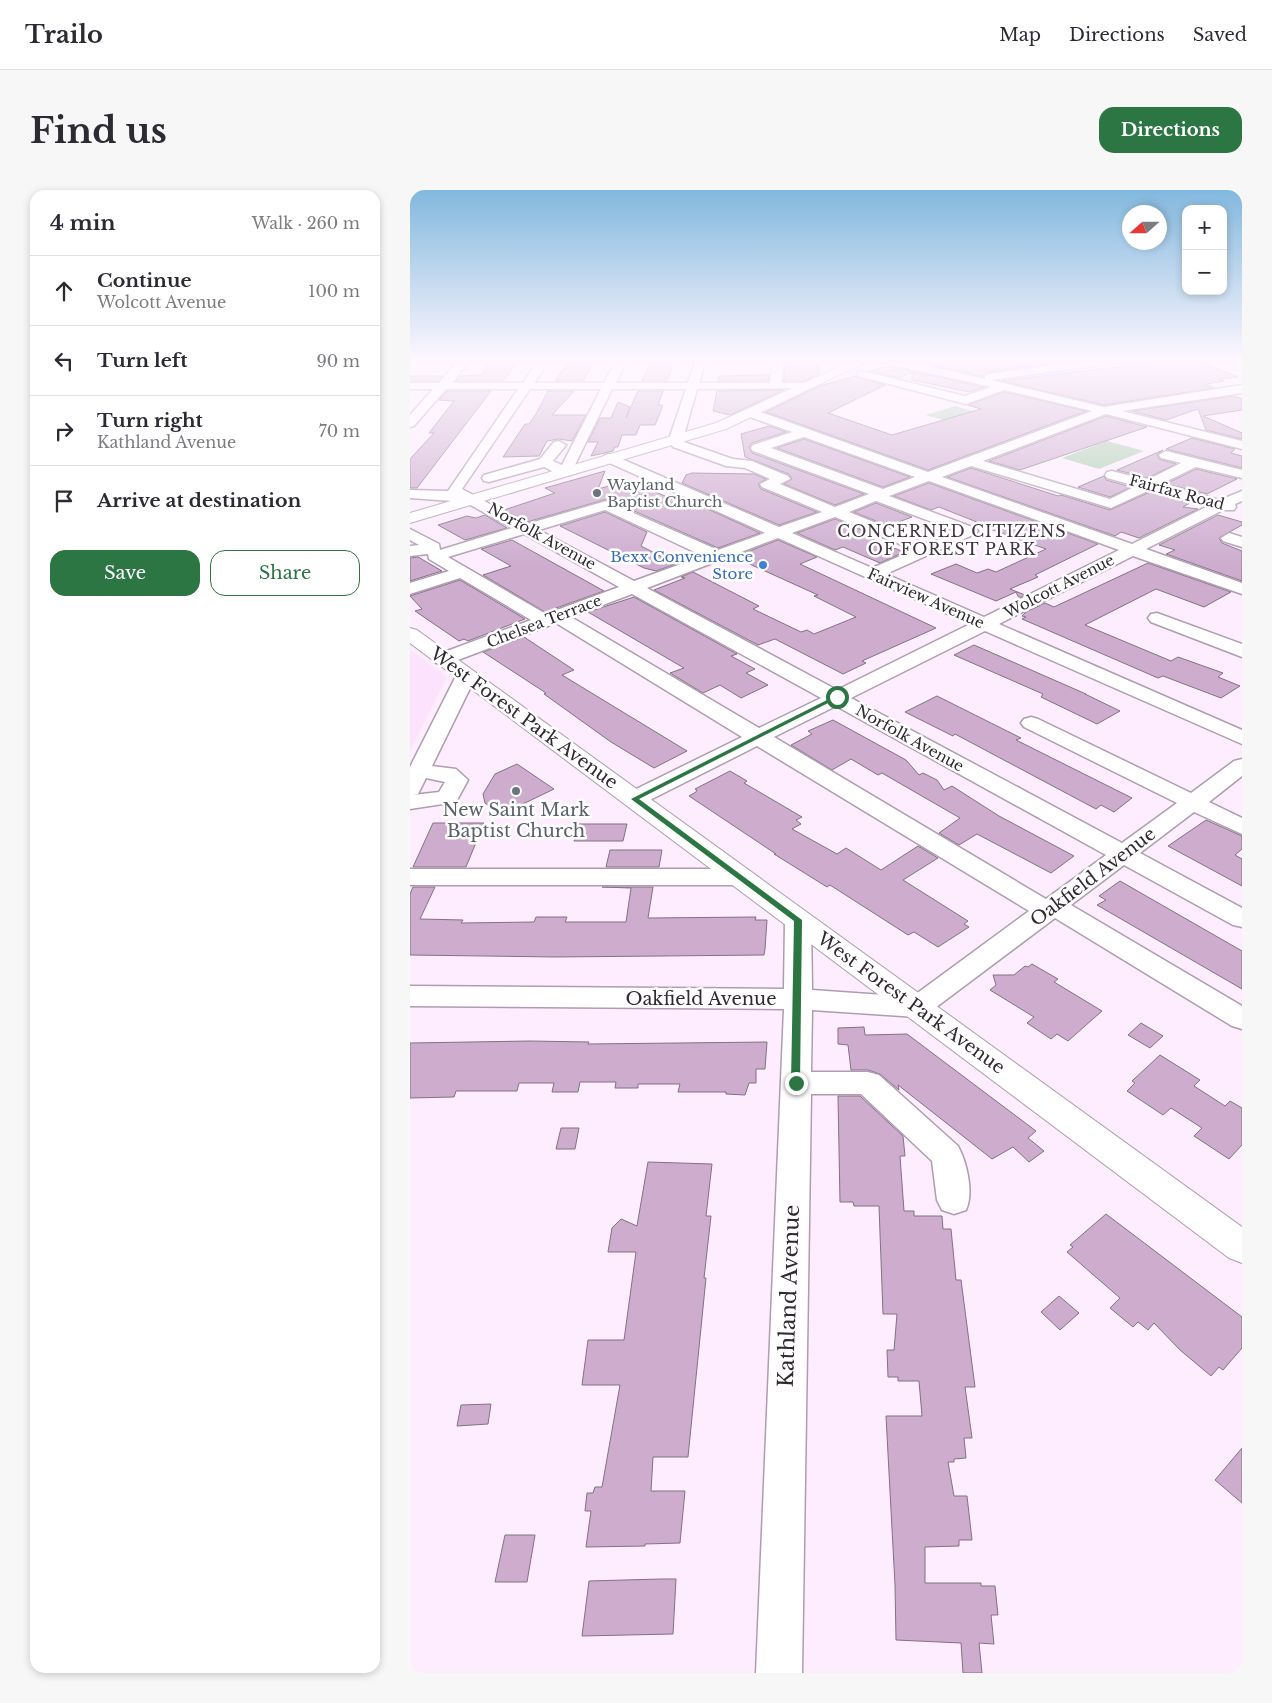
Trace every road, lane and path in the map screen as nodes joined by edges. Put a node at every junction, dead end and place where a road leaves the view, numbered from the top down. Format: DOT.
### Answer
graph roads {
  1 [pos="497,428"];
  2 [pos="587,428"];
  3 [pos="679,428"];
  4 [pos="713,428"];
  5 [pos="794,428"];
  6 [pos="1057,428"];
  7 [pos="1177,428"];
  8 [pos="805,432"];
  9 [pos="676,439"];
  10 [pos="835,443"];
  11 [pos="558,445"];
  12 [pos="1242,445"];
  13 [pos="1166,455"];
  14 [pos="610,458"];
  15 [pos="1153,460"];
  16 [pos="970,461"];
  17 [pos="545,462"];
  18 [pos="1188,465"];
  19 [pos="565,472"];
  20 [pos="1112,474"];
  21 [pos="1242,474"];
  22 [pos="836,476"];
  23 [pos="929,476"];
  24 [pos="489,478"];
  25 [pos="1149,485"];
  26 [pos="788,493"];
  27 [pos="410,494"];
  28 [pos="879,495"];
  29 [pos="1242,495"];
  30 [pos="474,499"];
  31 [pos="1222,505"];
  32 [pos="1242,510"];
  33 [pos="834,512"];
  34 [pos="410,518"];
  35 [pos="526,528"];
  36 [pos="778,533"];
  37 [pos="410,534"];
  38 [pos="929,550"];
  39 [pos="1133,550"];
  40 [pos="410,551"];
  41 [pos="717,556"];
  42 [pos="462,572"];
  43 [pos="872,574"];
  44 [pos="634,587"];
  45 [pos="1242,588"];
  46 [pos="410,589"];
  47 [pos="551,618"];
  48 [pos="1157,618"];
  49 [pos="984,624"];
  50 [pos="410,634"];
  51 [pos="1242,651"];
  52 [pos="443,659"];
  53 [pos="466,676"];
  54 [pos="837,697"];
  55 [pos="1031,723"];
  56 [pos="757,738"];
  57 [pos="1242,738"];
  58 [pos="1242,766"];
  59 [pos="414,780"];
  60 [pos="634,799"];
  61 [pos="410,802"];
  62 [pos="1193,803"];
  63 [pos="1242,827"];
  64 [pos="1124,854"];
  65 [pos="410,876"];
  66 [pos="741,877"];
  67 [pos="1050,908"];
  68 [pos="1242,919"];
  69 [pos="798,920"];
  70 [pos="410,996"];
  71 [pos="798,999"];
  72 [pos="917,1008"];
  73 [pos="1242,1019"];
  74 [pos="796,1083"];
  75 [pos="954,1200"];
  76 [pos="1242,1247"];
  77 [pos="779,1673"];
  1 -- 30 [label="street, Norfolk Avenue"];
  2 -- 19 [label="street"];
  3 -- 9 [label="street"];
  4 -- 9 [label="main road"];
  5 -- 8 [label="street"];
  6 -- 16 [label="street, Chelsea Terrace"];
  7 -- 12 [label="street"];
  8 -- 10 [label="street"];
  8 -- 22 [label="street"];
  9 -- 14 [label="main road"];
  9 -- 26 [label="street"];
  10 -- 23 [label="street"];
  11 -- 17 [label="street"];
  13 -- 18 [label="street"];
  14 -- 19 [label="main road"];
  14 -- 36 [label="street, Fairview Avenue"];
  15 -- 18 [label="street"];
  16 -- 23 [label="street, Chelsea Terrace"];
  16 -- 25 [label="street"];
  17 -- 19 [label="street"];
  17 -- 24 [label="street"];
  18 -- 21 [label="street"];
  18 -- 25 [label="street"];
  19 -- 30 [label="main road"];
  20 -- 25 [label="street, Fairfax Road"];
  22 -- 26 [label="street"];
  22 -- 28 [label="street"];
  23 -- 28 [label="street, Chelsea Terrace"];
  23 -- 39 [label="street"];
  25 -- 31 [label="street, Fairfax Road"];
  26 -- 33 [label="street"];
  27 -- 30 [label="street"];
  28 -- 33 [label="street, Chelsea Terrace"];
  28 -- 38 [label="street"];
  29 -- 31 [label="street, Wolcott Avenue"];
  30 -- 34 [label="main road"];
  30 -- 35 [label="street, Norfolk Avenue"];
  31 -- 32 [label="street, Fairfax Road"];
  31 -- 39 [label="street, Wolcott Avenue"];
  33 -- 36 [label="street, Chelsea Terrace"];
  33 -- 38 [label="street"];
  35 -- 41 [label="street"];
  35 -- 42 [label="street"];
  35 -- 44 [label="street, Norfolk Avenue"];
  36 -- 41 [label="street, Chelsea Terrace"];
  36 -- 43 [label="street, Fairview Avenue"];
  37 -- 40 [label="street"];
  38 -- 43 [label="street"];
  39 -- 45 [label="street"];
  39 -- 49 [label="street, Wolcott Avenue"];
  41 -- 44 [label="street, Chelsea Terrace"];
  42 -- 46 [label="street"];
  42 -- 47 [label="street"];
  43 -- 49 [label="street, Fairview Avenue"];
  44 -- 47 [label="street, Chelsea Terrace"];
  44 -- 54 [label="street, Norfolk Avenue"];
  47 -- 52 [label="street, Chelsea Terrace"];
  47 -- 56 [label="street"];
  48 -- 51 [label="street"];
  49 -- 54 [label="street, Wolcott Avenue"];
  49 -- 57 [label="street, Fairview Avenue"];
  50 -- 52 [label="main road, West Forest Park Avenue"];
  52 -- 53 [label="main road, West Forest Park Avenue"];
  53 -- 59 [label="street"];
  53 -- 60 [label="main road, West Forest Park Avenue"];
  54 -- 56 [label="street, Wolcott Avenue"];
  54 -- 64 [label="street, Norfolk Avenue"];
  55 -- 62 [label="street"];
  56 -- 60 [label="street, Wolcott Avenue"];
  56 -- 67 [label="street"];
  58 -- 62 [label="street, Oakfield Avenue"];
  59 -- 61 [label="street"];
  60 -- 66 [label="main road, West Forest Park Avenue"];
  62 -- 63 [label="street"];
  62 -- 64 [label="street, Oakfield Avenue"];
  64 -- 67 [label="street, Oakfield Avenue"];
  64 -- 68 [label="street, Norfolk Avenue"];
  65 -- 66 [label="street"];
  66 -- 69 [label="main road, West Forest Park Avenue"];
  67 -- 72 [label="street, Oakfield Avenue"];
  67 -- 73 [label="street"];
  69 -- 71 [label="street, Kathland Avenue"];
  69 -- 72 [label="main road, West Forest Park Avenue"];
  70 -- 71 [label="street, Oakfield Avenue"];
  71 -- 72 [label="street, Oakfield Avenue"];
  71 -- 74 [label="street, Kathland Avenue"];
  72 -- 76 [label="main road, West Forest Park Avenue"];
  74 -- 75 [label="street"];
  74 -- 77 [label="street, Kathland Avenue"];
}
